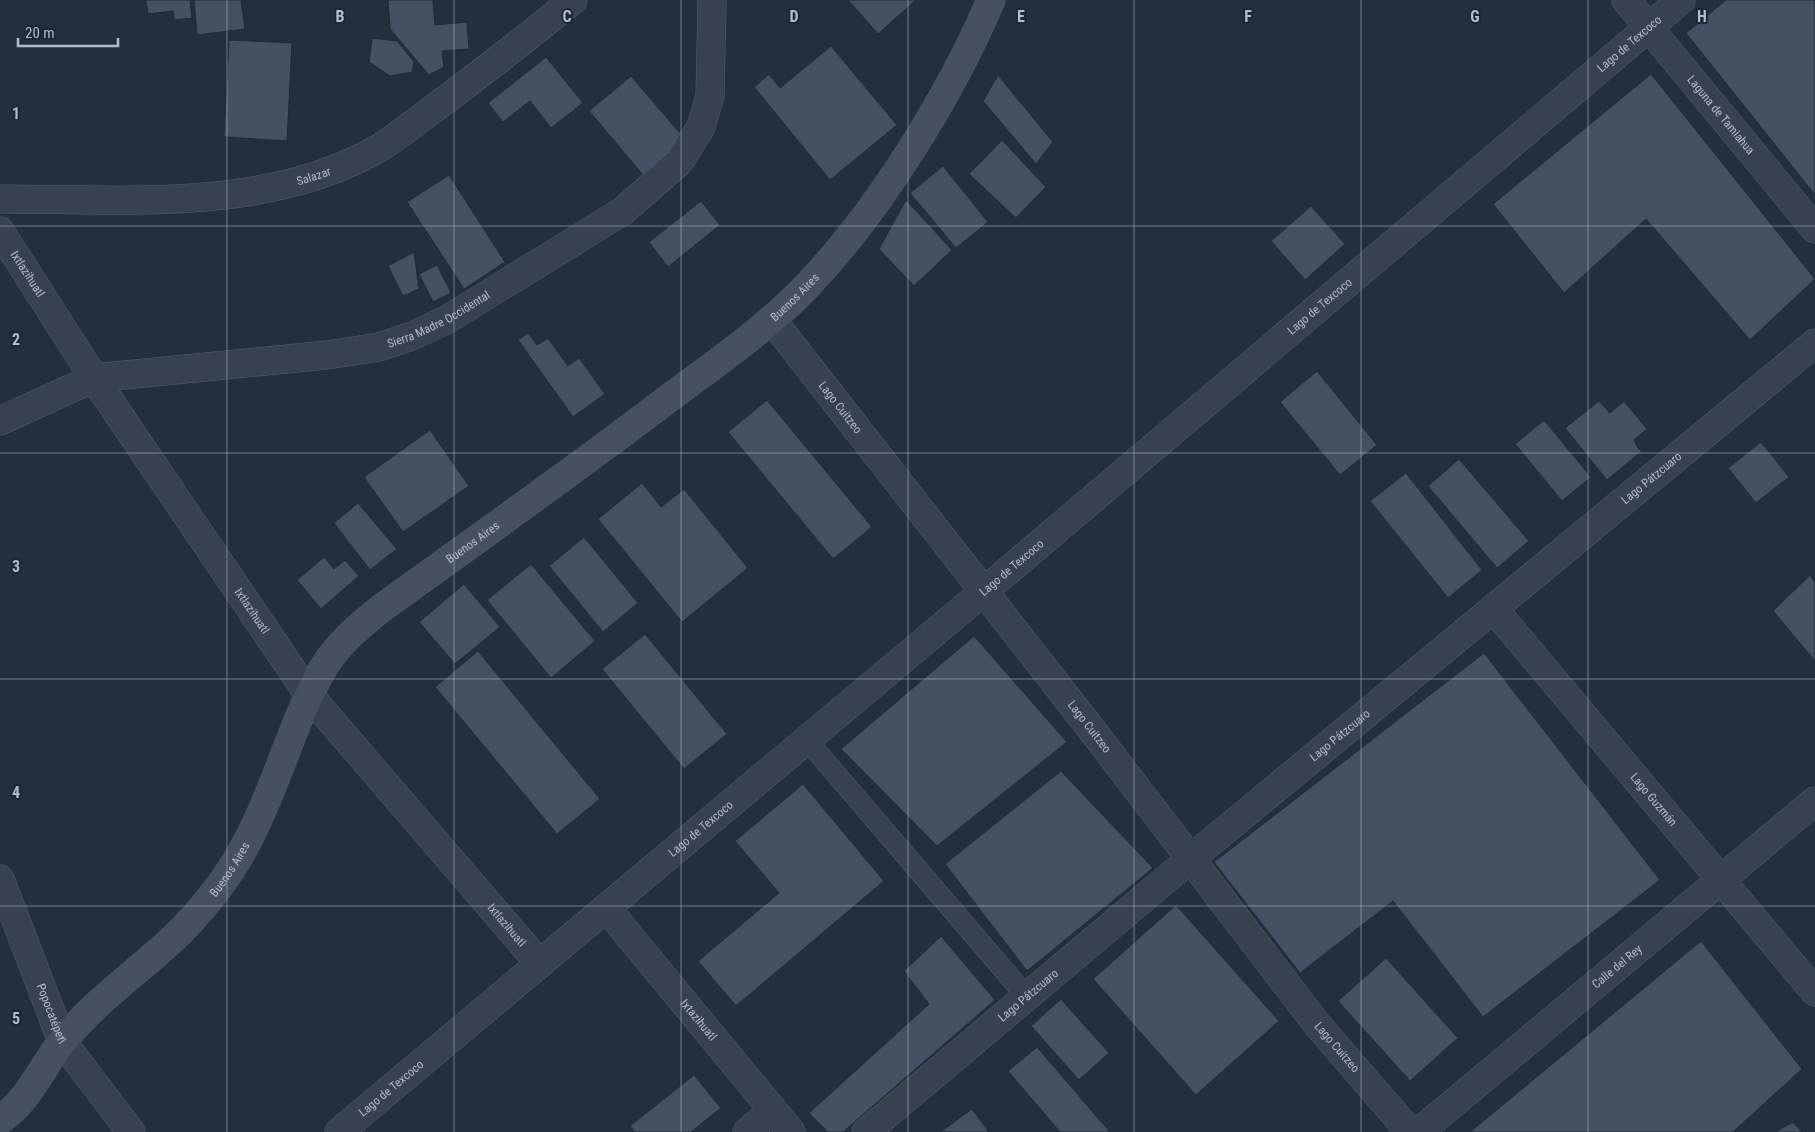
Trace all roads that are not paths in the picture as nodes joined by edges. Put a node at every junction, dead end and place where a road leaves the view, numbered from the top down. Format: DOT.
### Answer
graph roads {
  1 [pos="573,0"];
  2 [pos="991,0"];
  3 [pos="1626,0"];
  4 [pos="1681,0"];
  5 [pos="712,2"];
  6 [pos="1648,27"];
  7 [pos="0,199"];
  8 [pos="1815,230"];
  9 [pos="0,231"];
  10 [pos="772,320"];
  11 [pos="1815,343"];
  12 [pos="94,378"];
  13 [pos="0,421"];
  14 [pos="983,592"];
  15 [pos="1493,608"];
  16 [pos="309,695"];
  17 [pos="806,739"];
  18 [pos="1815,801"];
  19 [pos="1189,860"];
  20 [pos="0,879"];
  21 [pos="1723,880"];
  22 [pos="606,909"];
  23 [pos="540,964"];
  24 [pos="1815,992"];
  25 [pos="1026,997"];
  26 [pos="62,1041"];
  27 [pos="773,1110"];
  28 [pos="0,1120"];
  29 [pos="131,1132"];
  30 [pos="339,1132"];
  31 [pos="746,1132"];
  32 [pos="791,1132"];
  33 [pos="866,1132"];
  34 [pos="1410,1132"];
  35 [pos="1419,1132"];
  1 -- 7 [label="street, Salazar"];
  2 -- 10 [label="street, Buenos Aires"];
  3 -- 6 [label="street, Laguna de Tamiahua"];
  4 -- 6 [label="street, Lago de Texcoco"];
  5 -- 12 [label="street, Sierra Madre Occidental"];
  6 -- 8 [label="street, Laguna de Tamiahua"];
  6 -- 14 [label="street, Lago de Texcoco"];
  9 -- 12 [label="street, Ixtlazihuatl"];
  10 -- 14 [label="street, Lago Cuitzeo"];
  10 -- 16 [label="street, Buenos Aires"];
  11 -- 15 [label="street, Lago Pátzcuaro"];
  12 -- 13 [label="street, Sierra Madre Occidental"];
  12 -- 16 [label="street, Ixtlazihuatl"];
  14 -- 17 [label="street, Lago de Texcoco"];
  14 -- 19 [label="street, Lago Cuitzeo"];
  15 -- 19 [label="street, Lago Pátzcuaro"];
  15 -- 21 [label="street, Lago Guzmán"];
  16 -- 23 [label="street, Ixtlazihuatl"];
  16 -- 26 [label="street, Buenos Aires"];
  17 -- 22 [label="street, Lago de Texcoco"];
  17 -- 25 [label="lane"];
  18 -- 21 [label="street, Calle del Rey"];
  19 -- 25 [label="street, Lago Pátzcuaro"];
  19 -- 34 [label="street, Lago Cuitzeo"];
  20 -- 26 [label="street, Popocatépetl"];
  21 -- 24 [label="street, Lago Guzmán"];
  21 -- 35 [label="street, Calle del Rey"];
  22 -- 23 [label="street, Lago de Texcoco"];
  22 -- 27 [label="street, Ixtazihuatl"];
  23 -- 30 [label="street, Lago de Texcoco"];
  25 -- 33 [label="street, Lago Pátzcuaro"];
  26 -- 28 [label="street, Buenos Aires"];
  26 -- 29 [label="street, Popocatépetl"];
  27 -- 31 [label="street"];
  27 -- 32 [label="street, Ixtazihuatl"];
}
